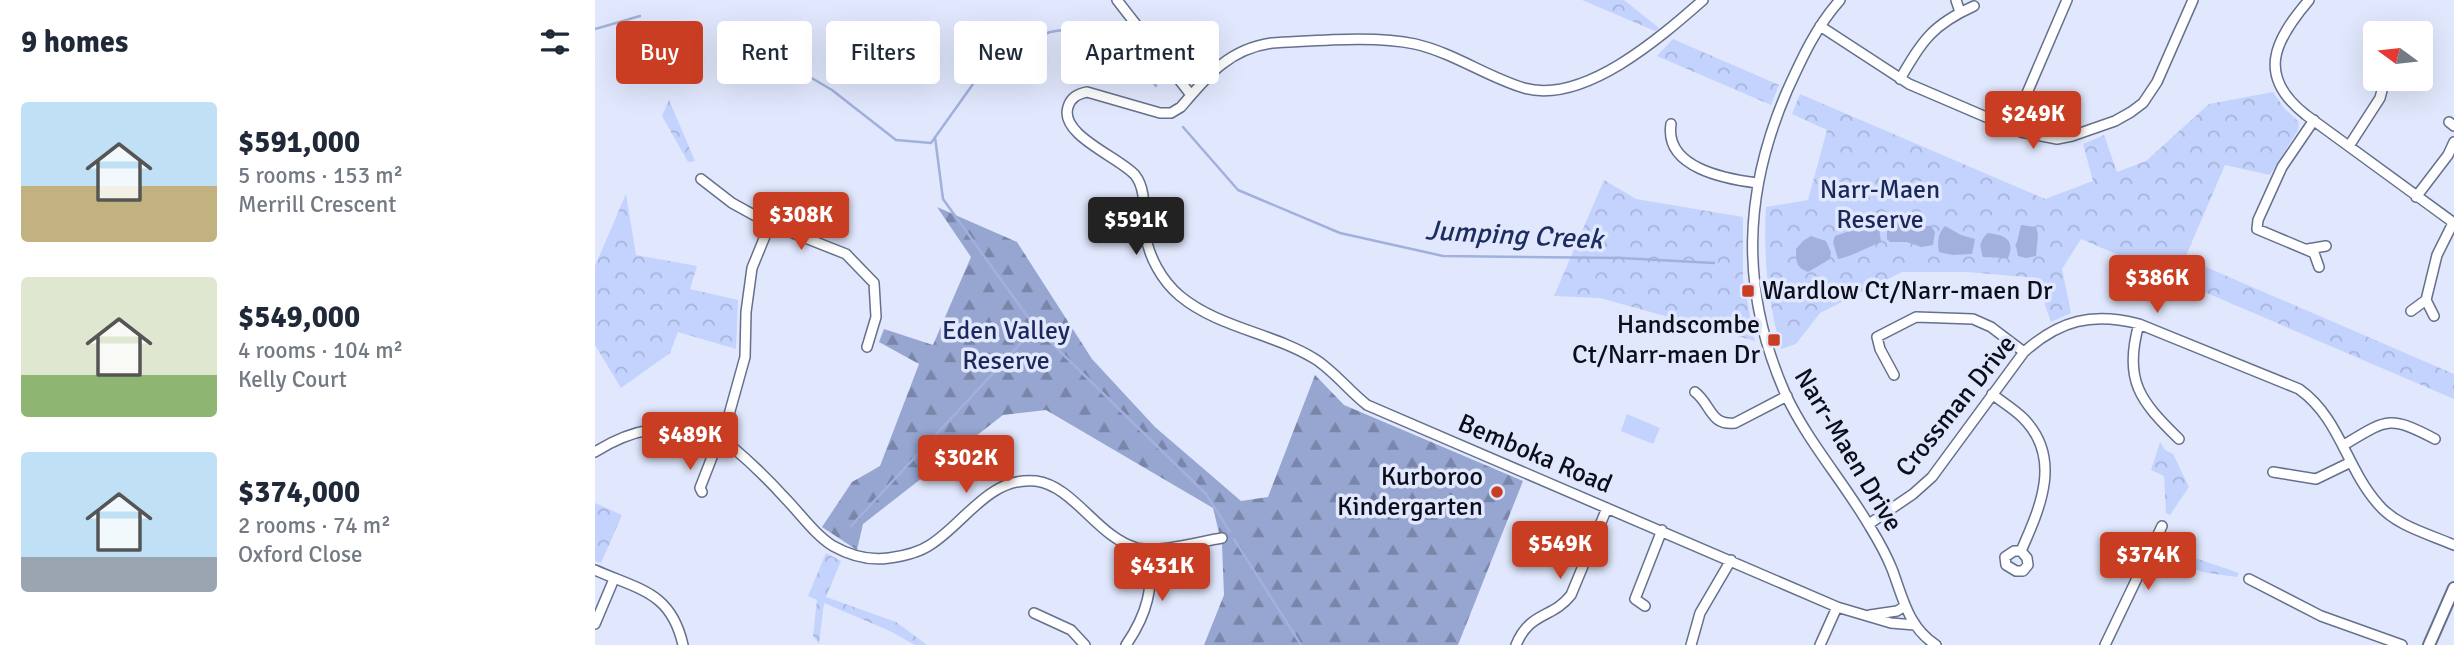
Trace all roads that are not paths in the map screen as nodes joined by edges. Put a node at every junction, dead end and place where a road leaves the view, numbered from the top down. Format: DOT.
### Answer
graph roads {
  1 [pos="1117,0"];
  2 [pos="1703,0"];
  3 [pos="1840,0"];
  4 [pos="1957,0"];
  5 [pos="2067,0"];
  6 [pos="2193,0"];
  7 [pos="2309,0"];
  8 [pos="1974,6"];
  9 [pos="1960,12"];
  10 [pos="1820,26"];
  11 [pos="1900,79"];
  12 [pos="2382,91"];
  13 [pos="1191,96"];
  14 [pos="2314,120"];
  15 [pos="1671,124"];
  16 [pos="2012,128"];
  17 [pos="2454,142"];
  18 [pos="2349,146"];
  19 [pos="701,179"];
  20 [pos="1757,183"];
  21 [pos="2416,197"];
  22 [pos="2454,223"];
  23 [pos="770,225"];
  24 [pos="2326,246"];
  25 [pos="2306,249"];
  26 [pos="2319,267"];
  27 [pos="2426,300"];
  28 [pos="2411,311"];
  29 [pos="2434,316"];
  30 [pos="2139,324"];
  31 [pos="867,347"];
  32 [pos="2024,352"];
  33 [pos="1895,374"];
  34 [pos="1695,392"];
  35 [pos="1992,394"];
  36 [pos="1787,396"];
  37 [pos="725,429"];
  38 [pos="709,434"];
  39 [pos="2179,439"];
  40 [pos="2435,439"];
  41 [pos="730,445"];
  42 [pos="2344,445"];
  43 [pos="595,452"];
  44 [pos="715,452"];
  45 [pos="2351,462"];
  46 [pos="2273,472"];
  47 [pos="699,490"];
  48 [pos="1607,508"];
  49 [pos="1869,524"];
  50 [pos="2162,526"];
  51 [pos="1662,530"];
  52 [pos="1222,538"];
  53 [pos="2454,545"];
  54 [pos="1150,550"];
  55 [pos="2021,551"];
  56 [pos="1731,560"];
  57 [pos="595,570"];
  58 [pos="614,579"];
  59 [pos="2249,579"];
  60 [pos="2454,588"];
  61 [pos="1645,606"];
  62 [pos="1905,606"];
  63 [pos="1837,607"];
  64 [pos="1034,613"];
  65 [pos="1865,616"];
  66 [pos="595,624"];
  67 [pos="1915,625"];
  68 [pos="2397,644"];
  69 [pos="684,645"];
  70 [pos="1086,645"];
  71 [pos="1126,645"];
  72 [pos="1515,645"];
  73 [pos="1691,645"];
  74 [pos="1820,645"];
  75 [pos="1936,645"];
  76 [pos="2105,645"];
  77 [pos="2429,645"];
  1 -- 13 [label="street"];
  2 -- 13 [label="street"];
  3 -- 10 [label="street, Narr-Maen Drive"];
  4 -- 9 [label="street"];
  5 -- 16 [label="street"];
  6 -- 16 [label="street"];
  7 -- 14 [label="street"];
  8 -- 9 [label="street"];
  9 -- 11 [label="street"];
  10 -- 11 [label="street"];
  10 -- 20 [label="street, Narr-Maen Drive"];
  11 -- 16 [label="street"];
  12 -- 18 [label="street"];
  13 -- 48 [label="street, Bemboka Road"];
  14 -- 18 [label="street"];
  14 -- 25 [label="street"];
  15 -- 20 [label="street"];
  17 -- 21 [label="street"];
  18 -- 21 [label="street"];
  19 -- 23 [label="street"];
  20 -- 36 [label="street, Narr-Maen Drive"];
  21 -- 22 [label="street"];
  22 -- 27 [label="street"];
  23 -- 31 [label="street"];
  23 -- 37 [label="street"];
  24 -- 25 [label="street"];
  25 -- 26 [label="street"];
  27 -- 28 [label="street"];
  27 -- 29 [label="street"];
  30 -- 32 [label="street, Crossman Drive"];
  30 -- 39 [label="street"];
  30 -- 42 [label="street, Crossman Drive"];
  32 -- 33 [label="street"];
  32 -- 35 [label="street, Crossman Drive"];
  34 -- 36 [label="street"];
  35 -- 49 [label="street, Crossman Drive"];
  35 -- 55 [label="street"];
  36 -- 49 [label="street, Narr-Maen Drive"];
  37 -- 38 [label="street"];
  37 -- 41 [label="street"];
  38 -- 43 [label="street"];
  38 -- 44 [label="street"];
  40 -- 42 [label="street"];
  41 -- 44 [label="street"];
  41 -- 54 [label="street"];
  42 -- 45 [label="street, Crossman Drive"];
  44 -- 47 [label="street"];
  45 -- 46 [label="street"];
  45 -- 53 [label="street, Crossman Drive"];
  48 -- 51 [label="street, Bemboka Road"];
  48 -- 72 [label="street"];
  49 -- 62 [label="street, Narr-Maen Drive"];
  50 -- 76 [label="street"];
  51 -- 56 [label="street, Bemboka Road"];
  51 -- 61 [label="street"];
  52 -- 54 [label="street"];
  54 -- 71 [label="street"];
  56 -- 63 [label="street, Bemboka Road"];
  56 -- 73 [label="street"];
  57 -- 58 [label="street"];
  58 -- 66 [label="street"];
  58 -- 69 [label="street"];
  59 -- 68 [label="street"];
  60 -- 77 [label="main road"];
  62 -- 65 [label="street, Bemboka Road"];
  62 -- 67 [label="street"];
  63 -- 65 [label="street, Bemboka Road"];
  63 -- 74 [label="street"];
  64 -- 70 [label="street"];
  65 -- 67 [label="street, Bemboka Road"];
  67 -- 75 [label="street"];
}
